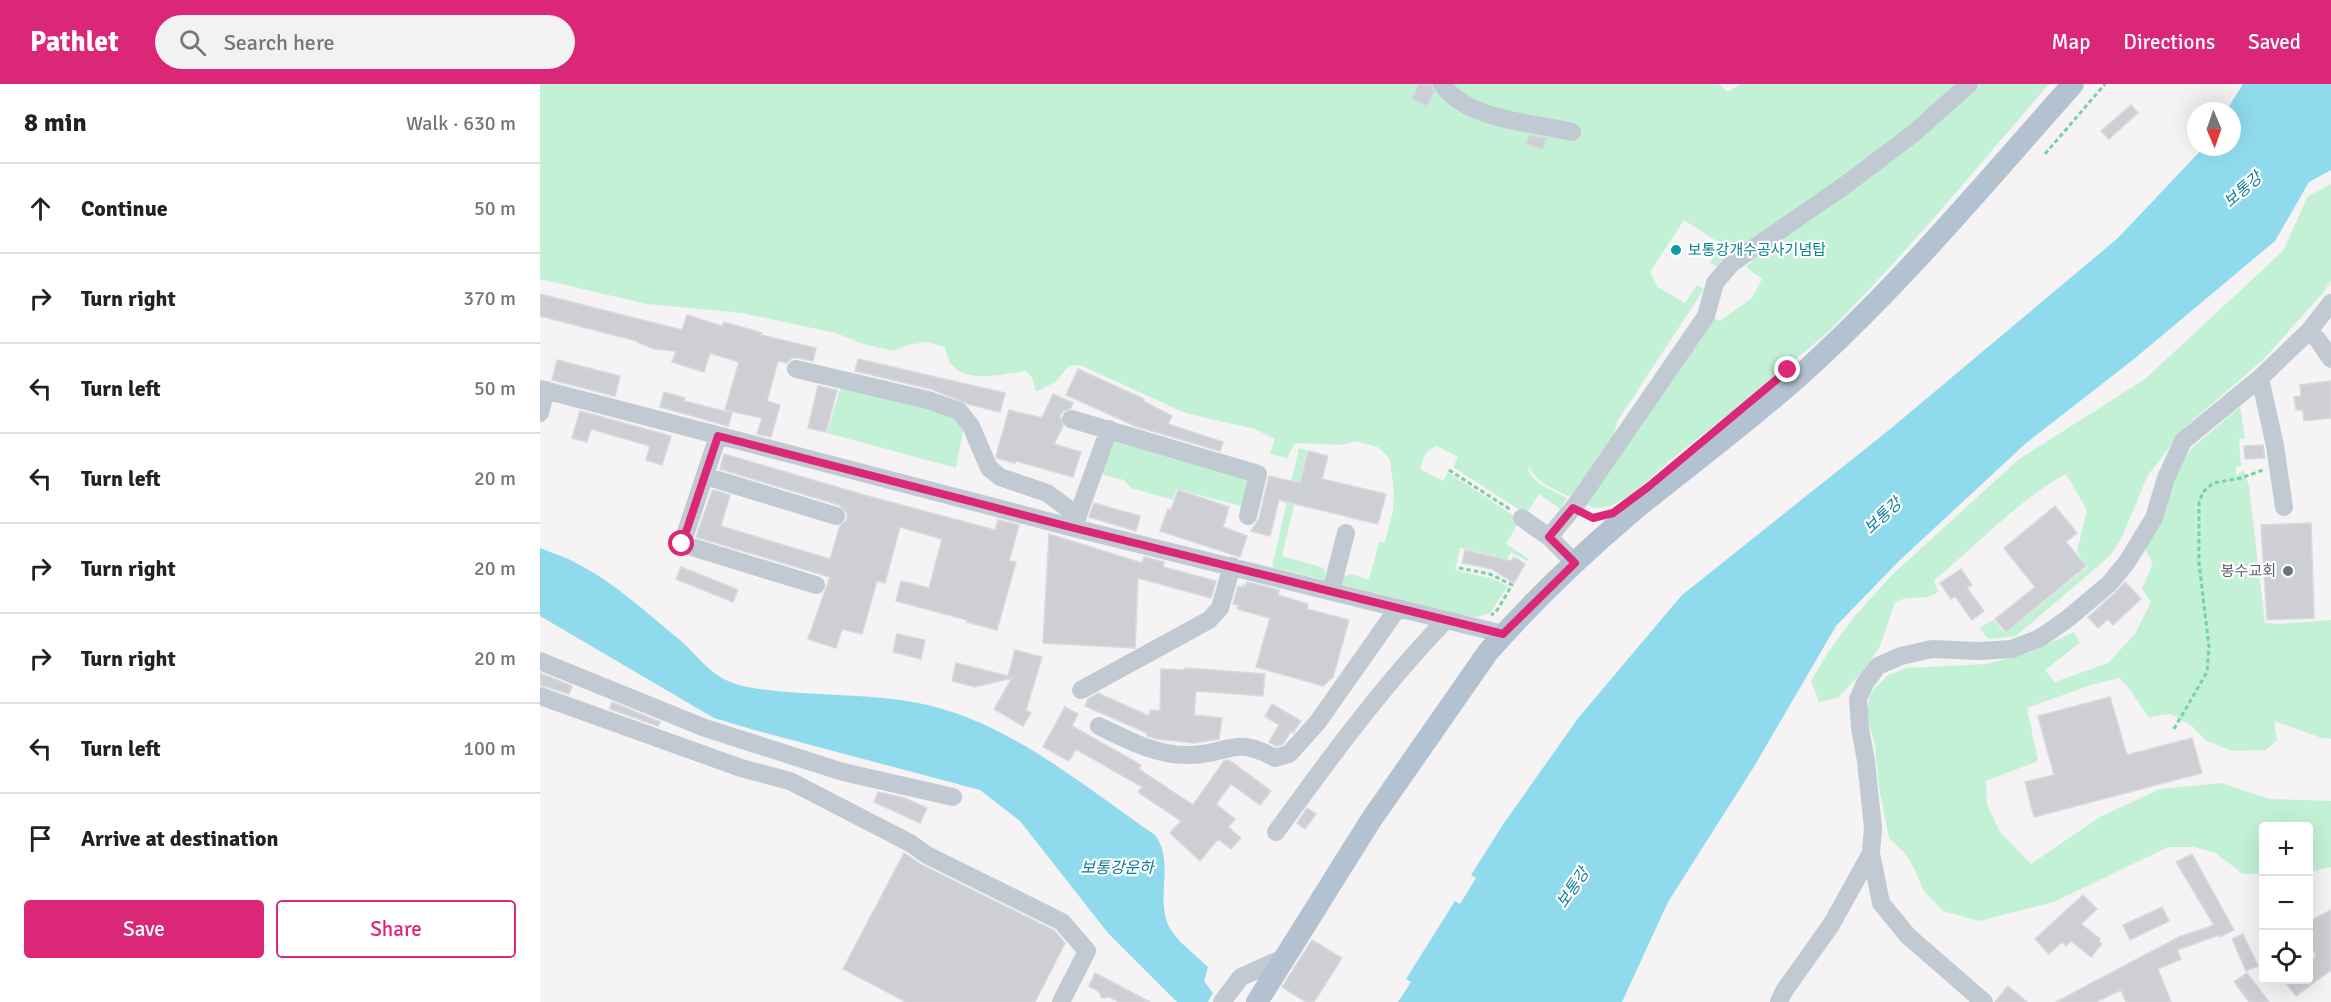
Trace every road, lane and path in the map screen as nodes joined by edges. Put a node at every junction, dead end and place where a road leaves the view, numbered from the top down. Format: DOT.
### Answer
graph roads {
  1 [pos="1442,84"];
  2 [pos="1969,84"];
  3 [pos="2073,84"];
  4 [pos="2105,84"];
  5 [pos="1572,132"];
  6 [pos="2045,154"];
  7 [pos="2331,303"];
  8 [pos="2308,331"];
  9 [pos="2331,359"];
  10 [pos="796,369"];
  11 [pos="2260,378"];
  12 [pos="543,389"];
  13 [pos="540,412"];
  14 [pos="1071,419"];
  15 [pos="1109,429"];
  16 [pos="718,436"];
  17 [pos="2278,463"];
  18 [pos="1449,470"];
  19 [pos="705,476"];
  20 [pos="2284,507"];
  21 [pos="836,516"];
  22 [pos="1248,516"];
  23 [pos="1522,518"];
  24 [pos="1076,522"];
  25 [pos="1346,533"];
  26 [pos="1549,537"];
  27 [pos="1575,563"];
  28 [pos="1232,566"];
  29 [pos="816,585"];
  30 [pos="1331,591"];
  31 [pos="1398,608"];
  32 [pos="1446,620"];
  33 [pos="1503,634"];
  34 [pos="540,661"];
  35 [pos="1081,690"];
  36 [pos="540,696"];
  37 [pos="1099,726"];
  38 [pos="2174,729"];
  39 [pos="953,797"];
  40 [pos="1276,832"];
  41 [pos="1871,853"];
  42 [pos="1286,957"];
  43 [pos="1061,1002"];
  44 [pos="1222,1002"];
  45 [pos="1257,1002"];
  46 [pos="1779,1002"];
  47 [pos="1984,1002"];
  1 -- 5 [label="street"];
  2 -- 26 [label="street"];
  3 -- 27 [label="main road"];
  4 -- 6 [label="path"];
  7 -- 8 [label="street"];
  8 -- 9 [label="street"];
  8 -- 11 [label="street"];
  10 -- 24 [label="street"];
  11 -- 17 [label="street"];
  11 -- 41 [label="street"];
  12 -- 13 [label="street"];
  12 -- 16 [label="street"];
  14 -- 15 [label="street"];
  15 -- 22 [label="street"];
  15 -- 24 [label="street"];
  16 -- 19 [label="street"];
  16 -- 24 [label="street"];
  17 -- 20 [label="street"];
  17 -- 38 [label="path"];
  18 -- 23 [label="path"];
  19 -- 21 [label="street"];
  19 -- 29 [label="street"];
  23 -- 26 [label="street"];
  24 -- 28 [label="street"];
  25 -- 30 [label="street"];
  26 -- 27 [label="street"];
  27 -- 33 [label="main road"];
  28 -- 30 [label="street"];
  28 -- 35 [label="street"];
  30 -- 31 [label="street"];
  31 -- 32 [label="street"];
  31 -- 37 [label="street"];
  32 -- 33 [label="street"];
  32 -- 40 [label="street"];
  33 -- 42 [label="main road"];
  34 -- 39 [label="street"];
  36 -- 43 [label="street"];
  41 -- 46 [label="street"];
  41 -- 47 [label="street"];
  42 -- 44 [label="street"];
  42 -- 45 [label="main road"];
}
